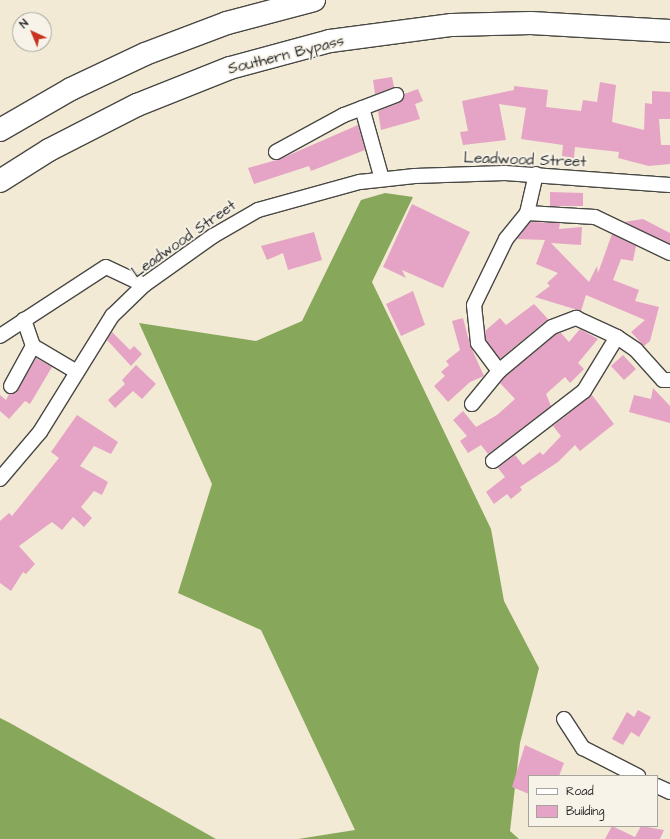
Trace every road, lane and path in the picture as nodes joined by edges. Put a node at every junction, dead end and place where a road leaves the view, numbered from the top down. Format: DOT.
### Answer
graph roads {
  1 [pos="314,0"];
  2 [pos="670,31"];
  3 [pos="71,89"];
  4 [pos="396,95"];
  5 [pos="362,108"];
  6 [pos="0,112"];
  7 [pos="0,130"];
  8 [pos="276,152"];
  9 [pos="536,174"];
  10 [pos="382,179"];
  11 [pos="0,181"];
  12 [pos="670,185"];
  13 [pos="526,213"];
  14 [pos="670,253"];
  15 [pos="144,285"];
  16 [pos="24,320"];
  17 [pos="0,336"];
  18 [pos="617,337"];
  19 [pos="33,346"];
  20 [pos="499,371"];
  21 [pos="77,372"];
  22 [pos="670,380"];
  23 [pos="10,386"];
  24 [pos="472,404"];
  25 [pos="493,461"];
  26 [pos="0,479"];
  27 [pos="564,719"];
  28 [pos="636,775"];
  29 [pos="658,786"];
  30 [pos="670,792"];
  1 -- 3 [label="highway"];
  2 -- 11 [label="highway, Southern Bypass"];
  3 -- 6 [label="highway"];
  3 -- 7 [label="highway"];
  4 -- 5 [label="street"];
  5 -- 8 [label="street"];
  5 -- 10 [label="street"];
  9 -- 10 [label="street, Leadwood Street"];
  9 -- 12 [label="street, Leadwood Street"];
  9 -- 13 [label="street"];
  10 -- 15 [label="street, Leadwood Street"];
  13 -- 14 [label="street"];
  13 -- 20 [label="street"];
  15 -- 16 [label="street"];
  15 -- 21 [label="street, Leadwood Street"];
  16 -- 17 [label="street"];
  16 -- 19 [label="street"];
  18 -- 20 [label="street"];
  18 -- 22 [label="street"];
  18 -- 25 [label="street"];
  19 -- 21 [label="street"];
  19 -- 23 [label="street"];
  20 -- 24 [label="street"];
  21 -- 26 [label="street, Leadwood Street"];
  27 -- 28 [label="street"];
  29 -- 30 [label="street"];
}
